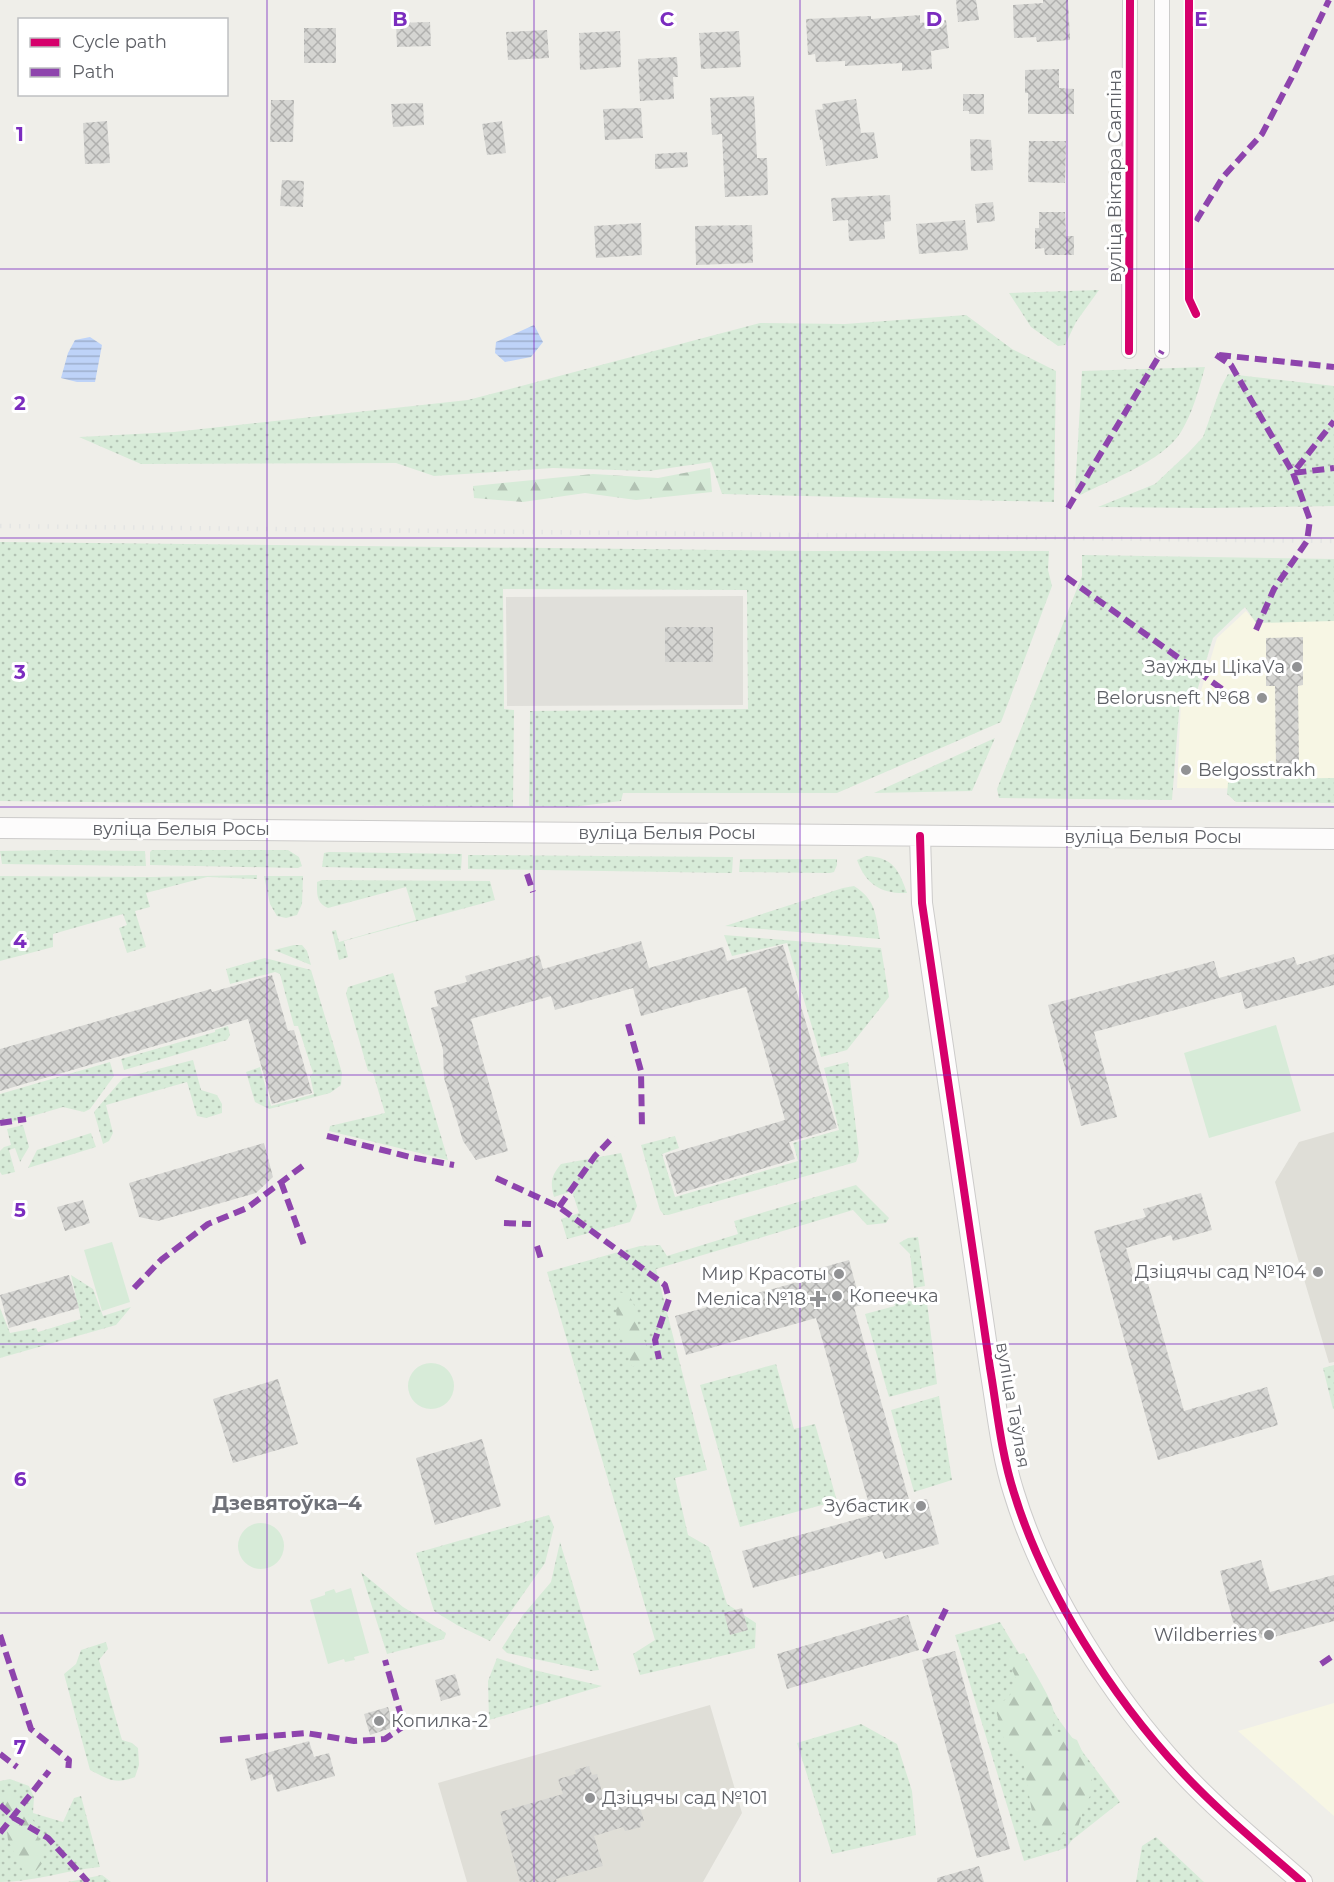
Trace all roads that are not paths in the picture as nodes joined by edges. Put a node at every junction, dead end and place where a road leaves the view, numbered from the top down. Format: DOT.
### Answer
graph roads {
  1 [pos="1130,0"];
  2 [pos="1162,0"];
  3 [pos="1129,351"];
  4 [pos="1162,351"];
  5 [pos="0,828"];
  6 [pos="920,836"];
  7 [pos="1334,839"];
  8 [pos="1302,1882"];
  1 -- 3 [label="street, вуліца Віктара Саяпіна"];
  2 -- 4 [label="street"];
  5 -- 6 [label="main road, вуліца Белыя Росы"];
  6 -- 7 [label="main road, вуліца Белыя Росы"];
  6 -- 8 [label="main road, вуліца Таўлая"];
}
